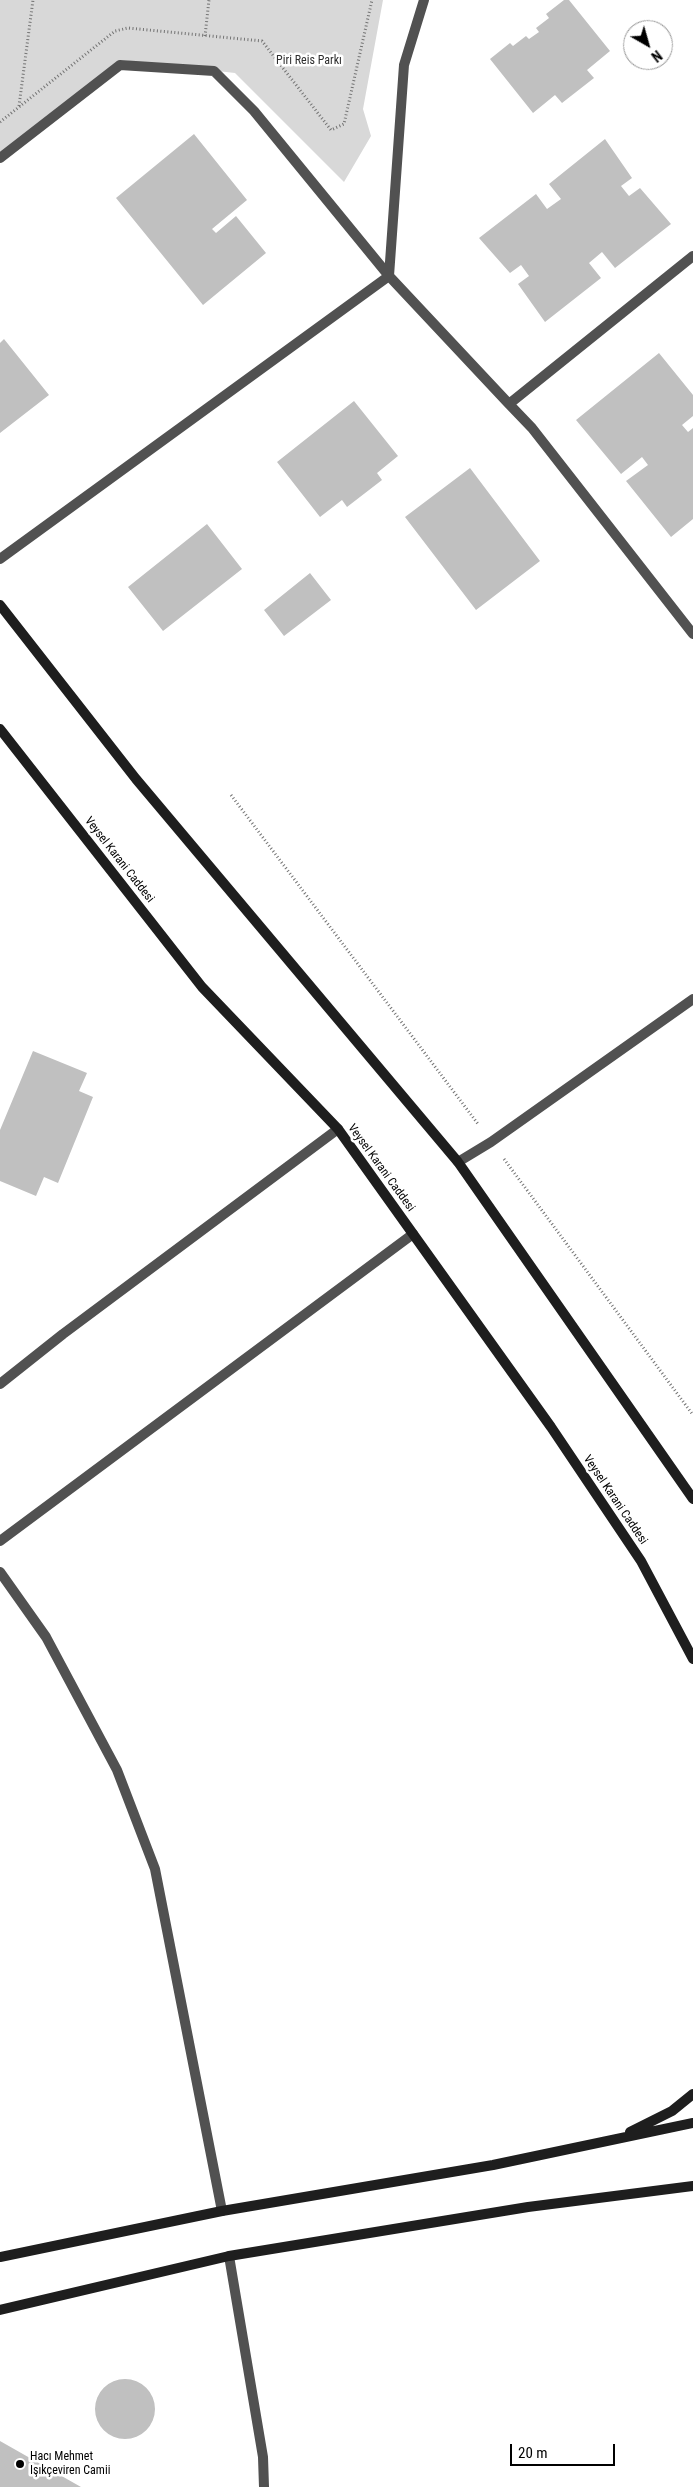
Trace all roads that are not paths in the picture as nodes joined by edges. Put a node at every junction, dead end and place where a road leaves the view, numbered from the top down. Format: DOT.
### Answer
graph roads {
  1 [pos="424,0"];
  2 [pos="0,158"];
  3 [pos="693,256"];
  4 [pos="389,276"];
  5 [pos="509,404"];
  6 [pos="0,559"];
  7 [pos="0,605"];
  8 [pos="693,634"];
  9 [pos="0,728"];
  10 [pos="693,999"];
  11 [pos="338,1129"];
  12 [pos="458,1162"];
  13 [pos="413,1234"];
  14 [pos="0,1384"];
  15 [pos="693,1499"];
  16 [pos="0,1541"];
  17 [pos="0,1572"];
  18 [pos="693,1659"];
  19 [pos="693,2094"];
  20 [pos="693,2123"];
  21 [pos="620,2138"];
  22 [pos="692,2186"];
  23 [pos="222,2211"];
  24 [pos="229,2256"];
  25 [pos="0,2257"];
  26 [pos="0,2310"];
  27 [pos="264,2487"];
  1 -- 4 [label="street"];
  2 -- 4 [label="street"];
  3 -- 5 [label="street"];
  4 -- 5 [label="street"];
  4 -- 6 [label="street"];
  5 -- 8 [label="street"];
  7 -- 12 [label="main road"];
  9 -- 11 [label="main road, Veysel Karani Caddesi"];
  10 -- 12 [label="street"];
  11 -- 13 [label="main road, Veysel Karani Caddesi"];
  11 -- 14 [label="street"];
  12 -- 15 [label="main road"];
  13 -- 16 [label="street"];
  13 -- 18 [label="main road, Veysel Karani Caddesi"];
  17 -- 23 [label="street"];
  19 -- 21 [label="main road"];
  20 -- 21 [label="main road"];
  21 -- 23 [label="main road"];
  22 -- 24 [label="main road"];
  23 -- 25 [label="main road"];
  24 -- 26 [label="main road"];
  24 -- 27 [label="street"];
}
